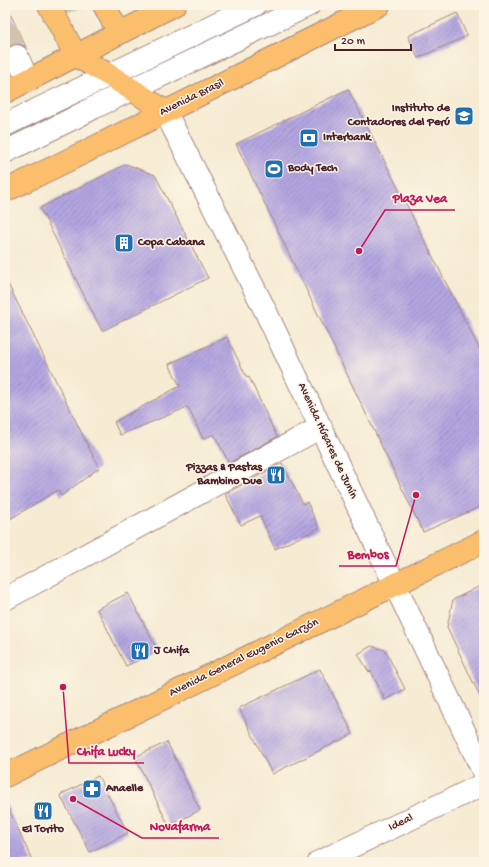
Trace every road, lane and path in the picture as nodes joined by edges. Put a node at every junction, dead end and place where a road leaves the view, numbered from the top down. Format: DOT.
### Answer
graph roads {
  1 [pos="49,5"];
  2 [pos="104,5"];
  3 [pos="174,5"];
  4 [pos="255,5"];
  5 [pos="310,5"];
  6 [pos="380,5"];
  7 [pos="119,33"];
  8 [pos="17,56"];
  9 [pos="76,56"];
  10 [pos="109,75"];
  11 [pos="28,81"];
  12 [pos="131,90"];
  13 [pos="5,92"];
  14 [pos="165,112"];
  15 [pos="5,125"];
  16 [pos="5,152"];
  17 [pos="5,191"];
  18 [pos="321,427"];
  19 [pos="484,541"];
  20 [pos="395,584"];
  21 [pos="7,598"];
  22 [pos="484,773"];
  23 [pos="5,776"];
  24 [pos="484,784"];
  25 [pos="319,862"];
  1 -- 9 [label="main road"];
  2 -- 7 [label="main road"];
  3 -- 7 [label="main road"];
  4 -- 10 [label="street"];
  5 -- 12 [label="street"];
  6 -- 14 [label="main road, Avenida Brasil"];
  7 -- 9 [label="main road"];
  8 -- 11 [label="street"];
  9 -- 10 [label="main road"];
  9 -- 11 [label="main road"];
  10 -- 12 [label="main road"];
  10 -- 15 [label="street"];
  11 -- 13 [label="main road"];
  12 -- 14 [label="main road"];
  12 -- 16 [label="street"];
  14 -- 17 [label="main road, Avenida Brasil"];
  14 -- 18 [label="street, Avenida Húsares de Junín"];
  18 -- 20 [label="street, Avenida Húsares de Junín"];
  18 -- 21 [label="street"];
  19 -- 20 [label="main road, Avenida General Eugenio Garzón"];
  20 -- 22 [label="street, Avenida Húsares de Junín"];
  20 -- 23 [label="main road, Avenida General Eugenio Garzón"];
  24 -- 25 [label="street, Ideal"];
}
